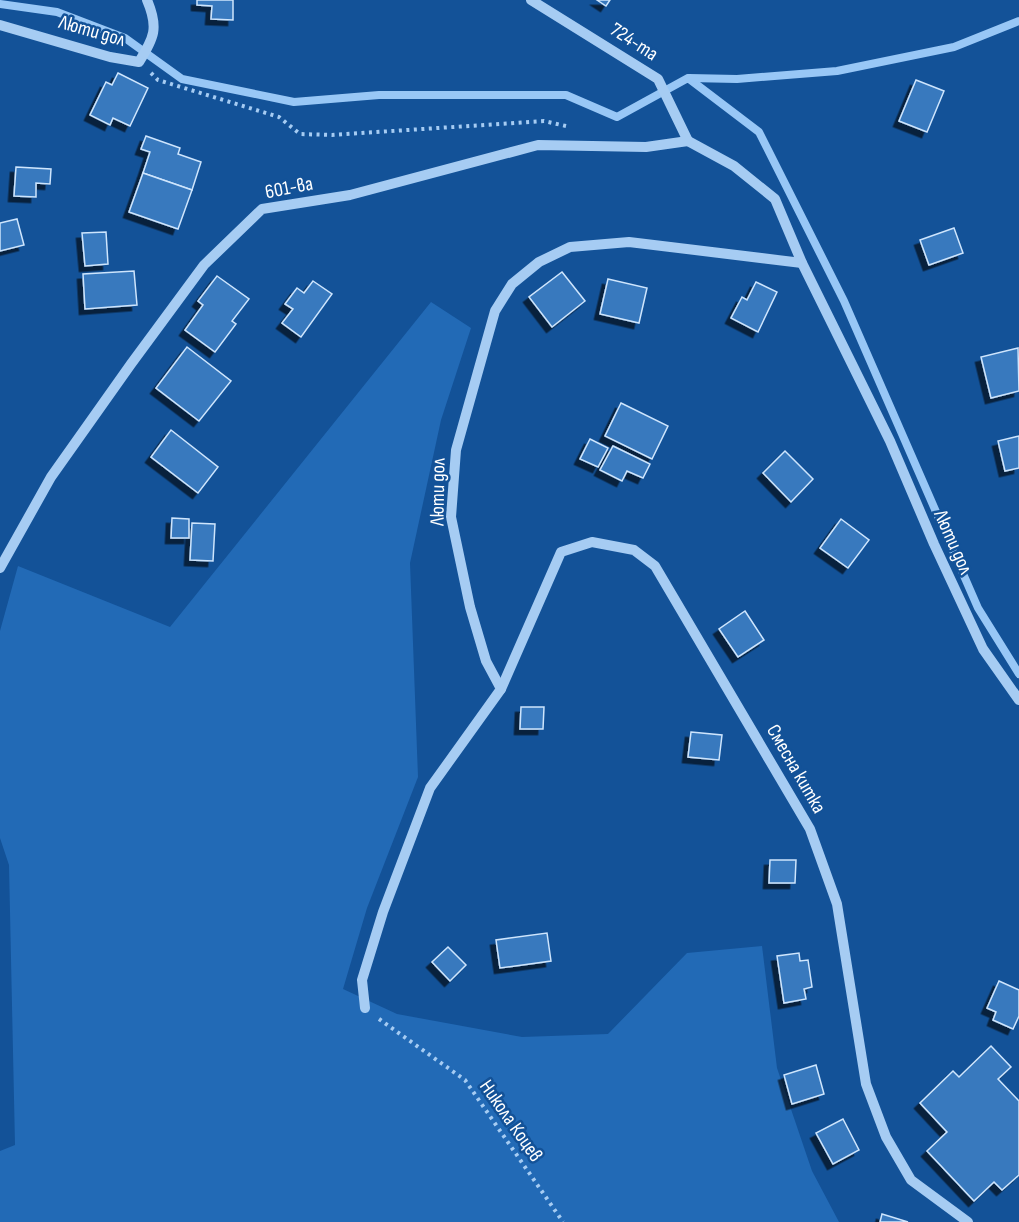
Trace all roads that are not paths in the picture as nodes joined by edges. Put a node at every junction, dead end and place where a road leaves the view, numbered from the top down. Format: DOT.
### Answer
graph roads {
  1 [pos="147,0"];
  2 [pos="531,0"];
  3 [pos="0,25"];
  4 [pos="688,141"];
  5 [pos="802,263"];
  6 [pos="0,568"];
  7 [pos="501,689"];
  8 [pos="1019,700"];
  9 [pos="365,1008"];
  10 [pos="968,1222"];
  1 -- 3 [label="street, Люти дол"];
  2 -- 4 [label="street, 724-та"];
  4 -- 5 [label="street, Люти дол"];
  4 -- 6 [label="street, 601-ва"];
  5 -- 7 [label="street, Люти дол"];
  5 -- 8 [label="street, Люти дол"];
  7 -- 9 [label="street"];
  7 -- 10 [label="street, Смесна китка"];
}
